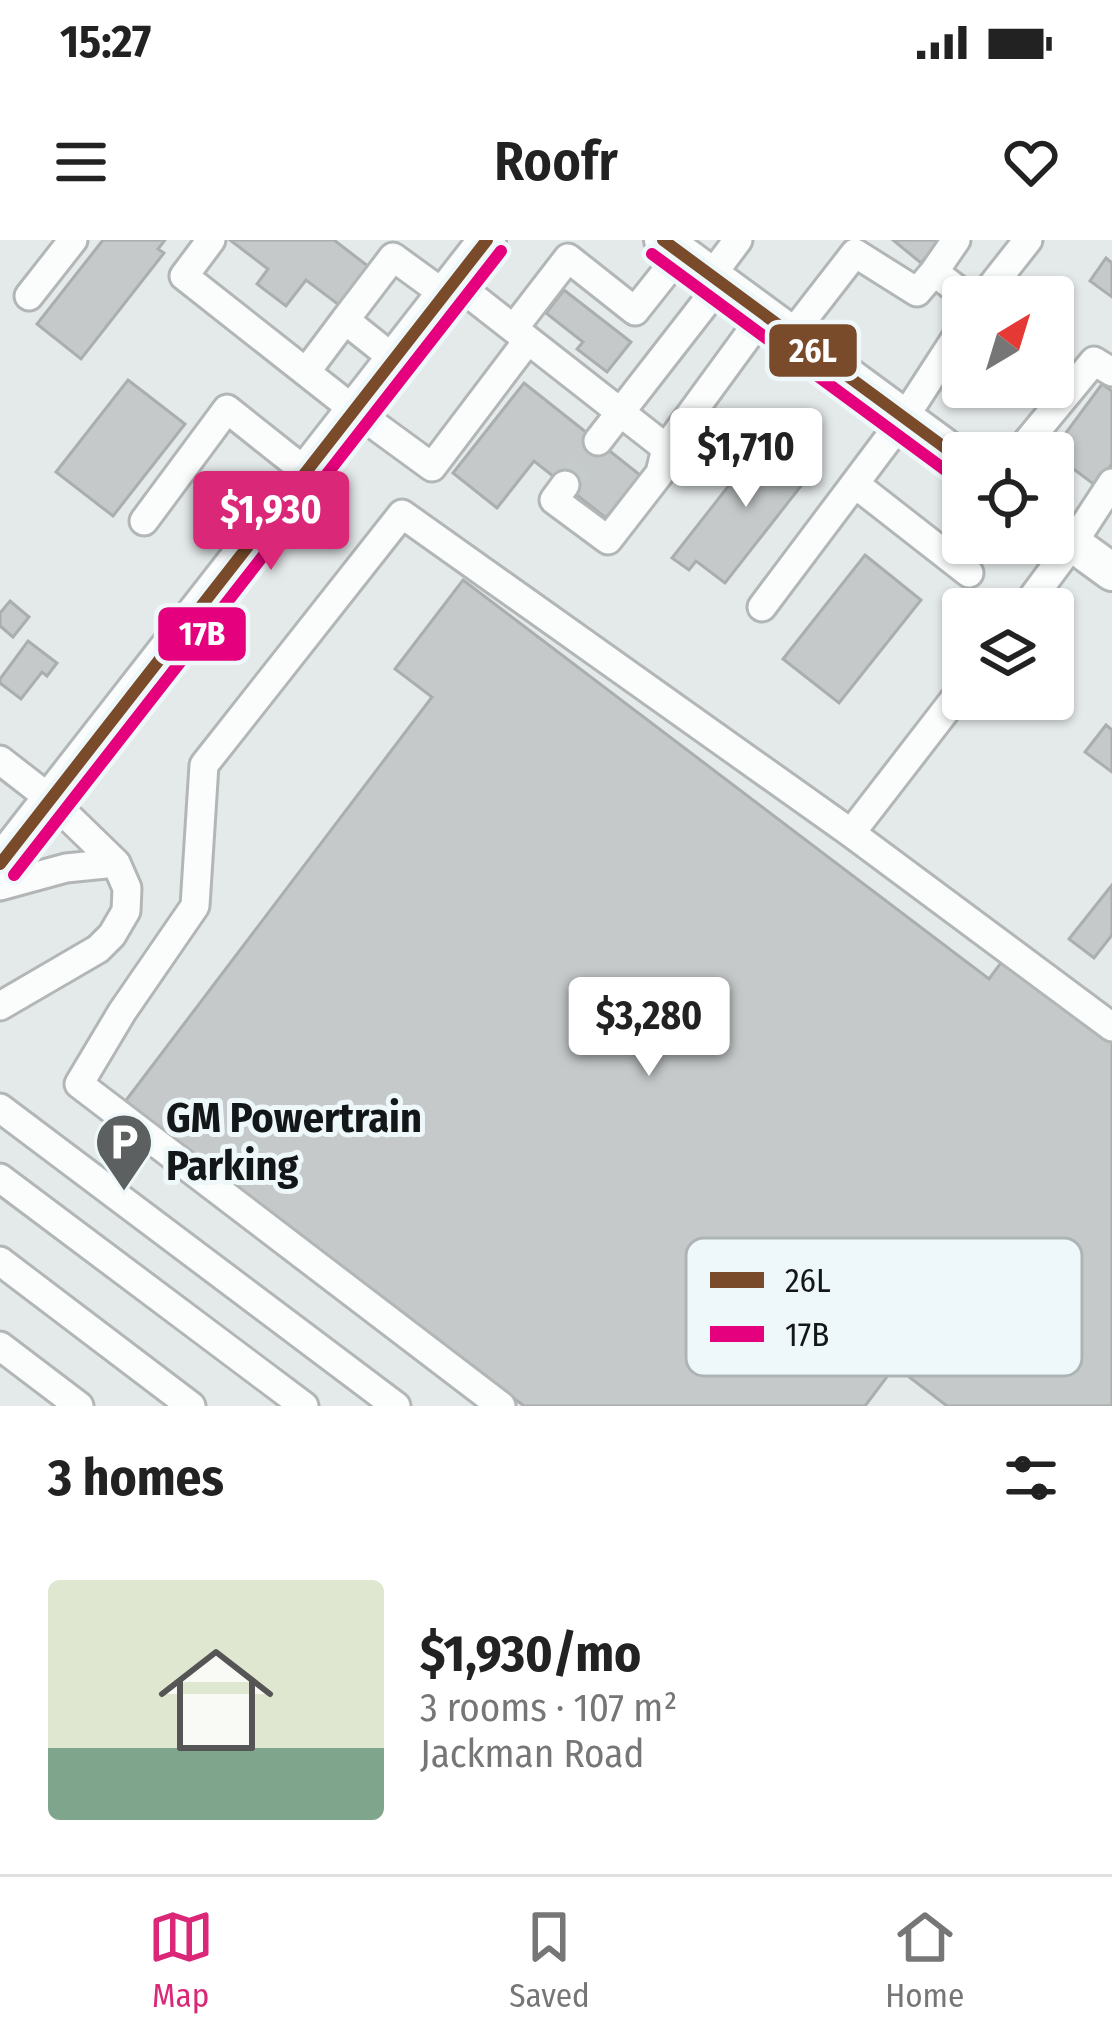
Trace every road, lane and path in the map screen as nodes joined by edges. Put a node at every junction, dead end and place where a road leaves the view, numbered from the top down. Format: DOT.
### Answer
graph roads {
  1 [pos="73,240"];
  2 [pos="211,240"];
  3 [pos="738,240"];
  4 [pos="956,240"];
  5 [pos="1028,240"];
  6 [pos="388,246"];
  7 [pos="672,246"];
  8 [pos="847,246"];
  9 [pos="466,263"];
  10 [pos="934,272"];
  11 [pos="1000,276"];
  12 [pos="942,278"];
  13 [pos="716,279"];
  14 [pos="29,296"];
  15 [pos="345,320"];
  16 [pos="778,324"];
  17 [pos="521,334"];
  18 [pos="394,358"];
  19 [pos="942,359"];
  20 [pos="306,372"];
  21 [pos="1112,372"];
  22 [pos="354,410"];
  23 [pos="621,412"];
  24 [pos="904,418"];
  25 [pos="1035,432"];
  26 [pos="598,442"];
  27 [pos="942,446"];
  28 [pos="666,448"];
  29 [pos="305,471"];
  30 [pos="1112,483"];
  31 [pos="855,484"];
  32 [pos="565,485"];
  33 [pos="144,521"];
  34 [pos="1074,524"];
  35 [pos="1074,544"];
  36 [pos="1112,572"];
  37 [pos="969,573"];
  38 [pos="762,607"];
  39 [pos="942,715"];
  40 [pos="0,760"];
  41 [pos="49,798"];
  42 [pos="851,833"];
  43 [pos="116,863"];
  44 [pos="0,864"];
  45 [pos="0,886"];
  46 [pos="0,1006"];
  47 [pos="1112,1027"];
  48 [pos="0,1108"];
  49 [pos="0,1178"];
  50 [pos="0,1261"];
  51 [pos="0,1346"];
  52 [pos="79,1406"];
  53 [pos="191,1406"];
  54 [pos="304,1406"];
  55 [pos="396,1406"];
  56 [pos="501,1406"];
  1 -- 14 [label="street"];
  2 -- 20 [label="street"];
  3 -- 13 [label="street"];
  4 -- 10 [label="street"];
  5 -- 11 [label="street"];
  6 -- 9 [label="street"];
  6 -- 15 [label="street"];
  7 -- 13 [label="main road"];
  7 -- 17 [label="street"];
  8 -- 10 [label="street"];
  8 -- 16 [label="street"];
  9 -- 17 [label="street"];
  9 -- 18 [label="main road"];
  10 -- 12 [label="street"];
  13 -- 16 [label="main road"];
  13 -- 23 [label="street"];
  15 -- 18 [label="street"];
  15 -- 20 [label="street"];
  16 -- 24 [label="main road"];
  16 -- 28 [label="street"];
  17 -- 22 [label="street"];
  17 -- 23 [label="street"];
  18 -- 22 [label="main road"];
  19 -- 24 [label="street"];
  20 -- 22 [label="street"];
  21 -- 25 [label="street"];
  22 -- 29 [label="main road"];
  23 -- 26 [label="street"];
  23 -- 28 [label="street"];
  24 -- 27 [label="main road"];
  24 -- 31 [label="street"];
  28 -- 32 [label="street"];
  29 -- 33 [label="street"];
  29 -- 41 [label="main road"];
  30 -- 34 [label="street"];
  31 -- 37 [label="street"];
  31 -- 38 [label="street"];
  35 -- 36 [label="main road"];
  39 -- 42 [label="street"];
  40 -- 41 [label="street"];
  41 -- 43 [label="street"];
  41 -- 44 [label="main road"];
  42 -- 47 [label="street"];
  42 -- 56 [label="street"];
  43 -- 45 [label="street"];
  43 -- 46 [label="street"];
  48 -- 55 [label="street"];
  49 -- 54 [label="street"];
  50 -- 53 [label="street"];
  51 -- 52 [label="street"];
}
